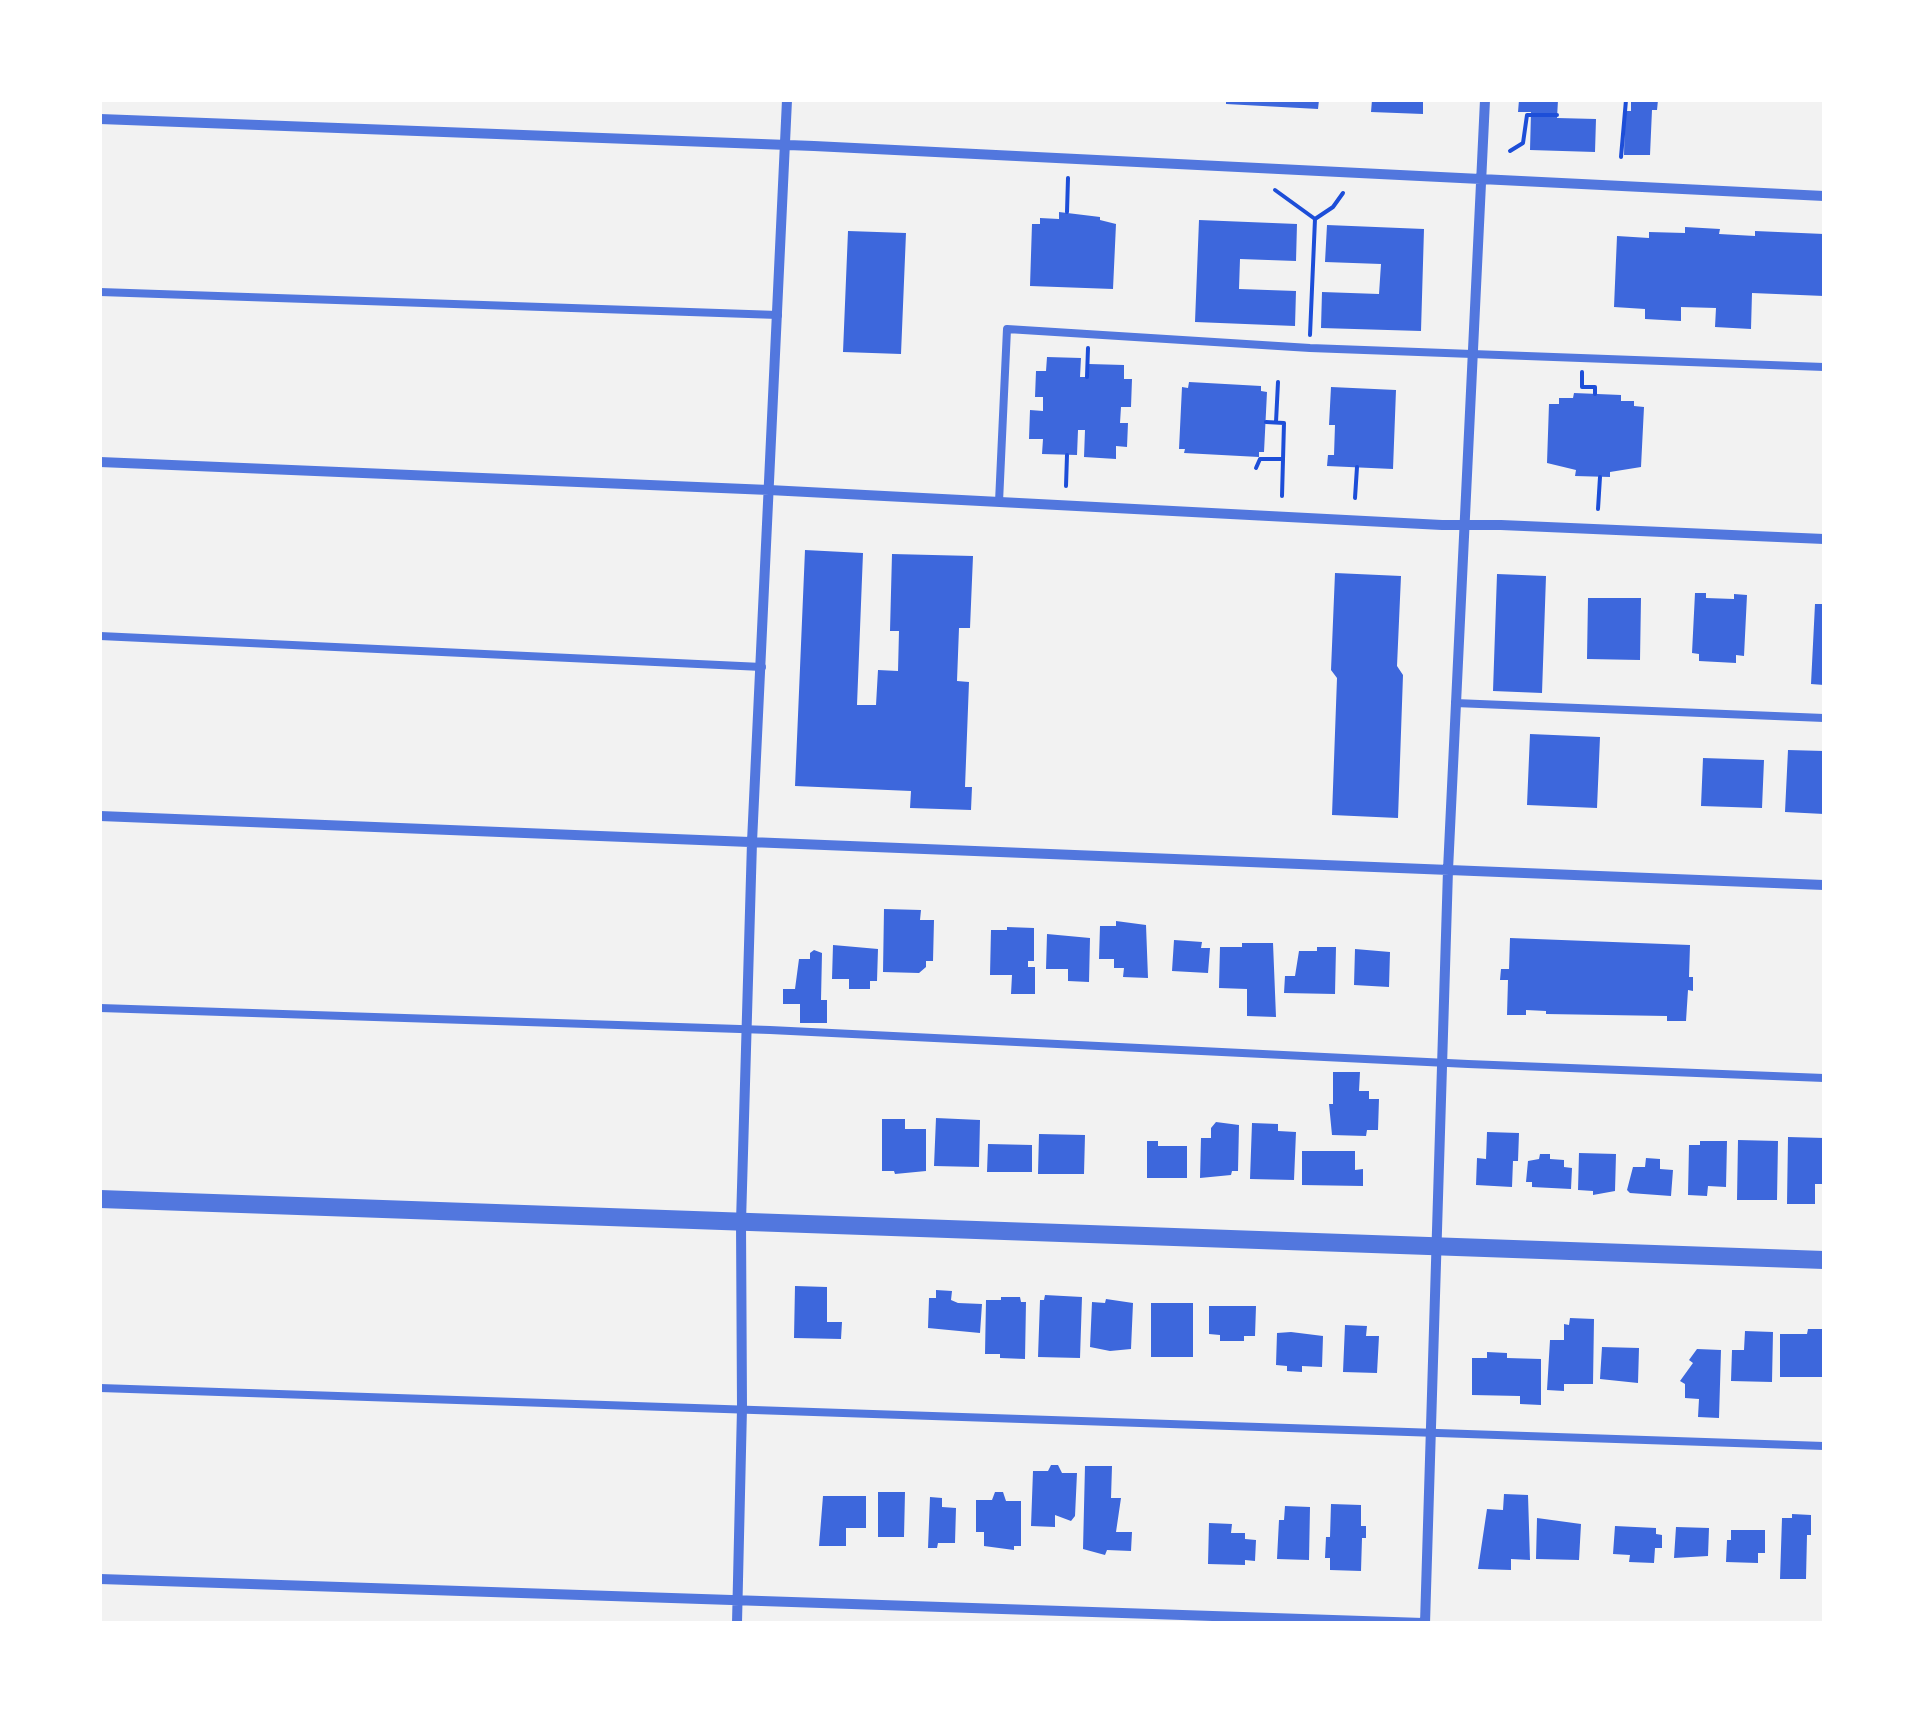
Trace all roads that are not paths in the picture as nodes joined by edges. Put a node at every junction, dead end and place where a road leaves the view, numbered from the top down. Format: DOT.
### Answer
graph roads {
  1 [pos="787,100"];
  2 [pos="1485,100"];
  3 [pos="100,119"];
  4 [pos="785,145"];
  5 [pos="1482,179"];
  6 [pos="1824,196"];
  7 [pos="100,292"];
  8 [pos="778,314"];
  9 [pos="1474,353"];
  10 [pos="1824,367"];
  11 [pos="100,462"];
  12 [pos="769,490"];
  13 [pos="1000,502"];
  14 [pos="1464,525"];
  15 [pos="1824,539"];
  16 [pos="100,636"];
  17 [pos="762,667"];
  18 [pos="1455,703"];
  19 [pos="1824,718"];
  20 [pos="100,816"];
  21 [pos="752,842"];
  22 [pos="1448,870"];
  23 [pos="1824,886"];
  24 [pos="100,1008"];
  25 [pos="747,1029"];
  26 [pos="1441,1063"];
  27 [pos="1824,1078"];
  28 [pos="100,1199"];
  29 [pos="741,1222"];
  30 [pos="1436,1246"];
  31 [pos="1824,1260"];
  32 [pos="100,1388"];
  33 [pos="742,1408"];
  34 [pos="1432,1434"];
  35 [pos="1824,1446"];
  36 [pos="100,1579"];
  37 [pos="737,1601"];
  38 [pos="737,1623"];
  39 [pos="1424,1623"];
  1 -- 4 [label="street"];
  2 -- 5 [label="street"];
  3 -- 4 [label="street"];
  4 -- 5 [label="street"];
  4 -- 8 [label="street"];
  5 -- 6 [label="street"];
  5 -- 9 [label="street"];
  7 -- 8 [label="lane"];
  8 -- 12 [label="street"];
  9 -- 10 [label="lane"];
  9 -- 13 [label="lane"];
  9 -- 14 [label="street"];
  11 -- 12 [label="street"];
  12 -- 13 [label="street"];
  12 -- 17 [label="street"];
  13 -- 14 [label="street"];
  14 -- 15 [label="street"];
  14 -- 18 [label="street"];
  16 -- 17 [label="lane"];
  17 -- 21 [label="street"];
  18 -- 19 [label="lane"];
  18 -- 22 [label="street"];
  20 -- 21 [label="street"];
  21 -- 22 [label="street"];
  21 -- 25 [label="street"];
  22 -- 23 [label="street"];
  22 -- 26 [label="street"];
  24 -- 25 [label="lane"];
  25 -- 26 [label="lane"];
  25 -- 29 [label="street"];
  26 -- 27 [label="lane"];
  26 -- 30 [label="street"];
  28 -- 29 [label="street"];
  29 -- 30 [label="street"];
  29 -- 33 [label="street"];
  30 -- 31 [label="street"];
  30 -- 34 [label="street"];
  32 -- 33 [label="lane"];
  33 -- 34 [label="lane"];
  33 -- 37 [label="street"];
  34 -- 35 [label="lane"];
  34 -- 39 [label="street"];
  36 -- 37 [label="street"];
  37 -- 38 [label="street"];
  37 -- 39 [label="street"];
}
